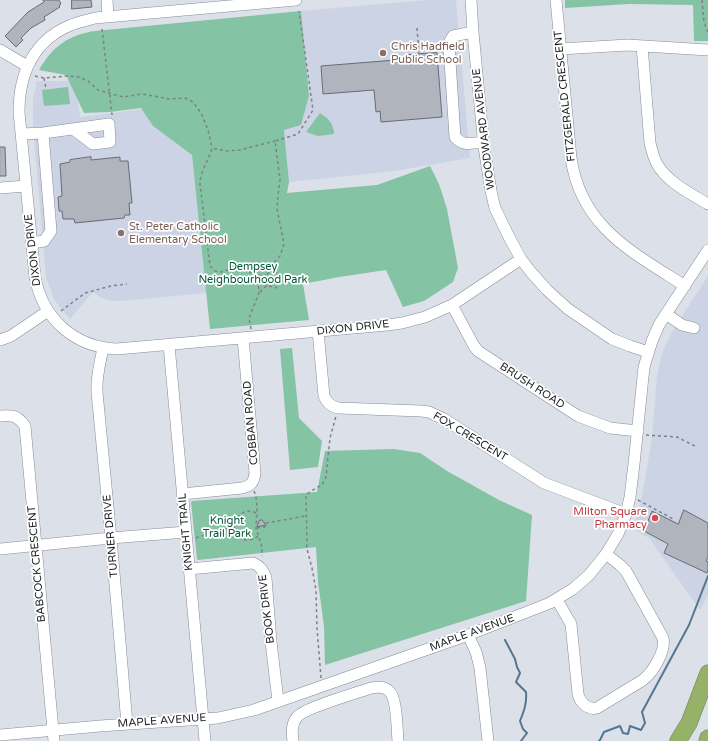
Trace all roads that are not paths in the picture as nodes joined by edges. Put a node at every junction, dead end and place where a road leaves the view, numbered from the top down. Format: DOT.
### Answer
graph roads {
  1 [pos="107,0"];
  2 [pos="289,0"];
  3 [pos="471,0"];
  4 [pos="556,0"];
  5 [pos="197,4"];
  6 [pos="108,17"];
  7 [pos="473,32"];
  8 [pos="642,46"];
  9 [pos="560,49"];
  10 [pos="0,50"];
  11 [pos="708,50"];
  12 [pos="28,66"];
  13 [pos="73,129"];
  14 [pos="43,133"];
  15 [pos="21,134"];
  16 [pos="484,142"];
  17 [pos="26,186"];
  18 [pos="0,188"];
  19 [pos="708,204"];
  20 [pos="32,243"];
  21 [pos="708,250"];
  22 [pos="521,259"];
  23 [pos="685,286"];
  24 [pos="452,305"];
  25 [pos="48,311"];
  26 [pos="666,314"];
  27 [pos="694,328"];
  28 [pos="318,331"];
  29 [pos="247,334"];
  30 [pos="0,340"];
  31 [pos="169,345"];
  32 [pos="103,348"];
  33 [pos="648,352"];
  34 [pos="0,416"];
  35 [pos="642,433"];
  36 [pos="182,494"];
  37 [pos="626,514"];
  38 [pos="190,536"];
  39 [pos="111,538"];
  40 [pos="35,546"];
  41 [pos="0,549"];
  42 [pos="606,554"];
  43 [pos="189,569"];
  44 [pos="557,600"];
  45 [pos="468,635"];
  46 [pos="708,673"];
  47 [pos="278,701"];
  48 [pos="203,719"];
  49 [pos="127,724"];
  50 [pos="0,735"];
  51 [pos="53,735"];
  52 [pos="205,741"];
  53 [pos="293,741"];
  54 [pos="398,741"];
  55 [pos="488,741"];
  56 [pos="678,741"];
  1 -- 6 [label="street"];
  2 -- 5 [label="street, DIXON DRIVE"];
  3 -- 7 [label="street, WOODWARD AVENUE"];
  4 -- 9 [label="street, FITZGERALD CRESCENT"];
  5 -- 6 [label="street, DIXON DRIVE"];
  6 -- 12 [label="street, DIXON DRIVE"];
  7 -- 16 [label="street, WOODWARD AVENUE"];
  7 -- 16 [label="street"];
  8 -- 9 [label="street"];
  8 -- 11 [label="street"];
  8 -- 19 [label="street"];
  9 -- 23 [label="street, FITZGERALD CRESCENT"];
  10 -- 12 [label="street"];
  12 -- 15 [label="street, DIXON DRIVE"];
  13 -- 13 [label="street"];
  13 -- 14 [label="street"];
  14 -- 15 [label="street"];
  14 -- 20 [label="street"];
  15 -- 17 [label="street, DIXON DRIVE"];
  16 -- 22 [label="street, WOODWARD AVENUE"];
  17 -- 18 [label="street"];
  17 -- 20 [label="street, DIXON DRIVE"];
  20 -- 25 [label="street, DIXON DRIVE"];
  21 -- 23 [label="street, MAPLE AVENUE"];
  22 -- 24 [label="street, DIXON DRIVE"];
  22 -- 33 [label="street, WOODWARD AVENUE"];
  23 -- 26 [label="street, MAPLE AVENUE"];
  24 -- 28 [label="street, DIXON DRIVE"];
  24 -- 35 [label="street, BRUSH ROAD"];
  25 -- 30 [label="street"];
  25 -- 32 [label="street, DIXON DRIVE"];
  26 -- 27 [label="street"];
  26 -- 33 [label="street, MAPLE AVENUE"];
  28 -- 29 [label="street, DIXON DRIVE"];
  28 -- 37 [label="street, FOX CRESCENT"];
  29 -- 31 [label="street, DIXON DRIVE"];
  29 -- 36 [label="street, COBBAN ROAD"];
  31 -- 32 [label="street, DIXON DRIVE"];
  31 -- 36 [label="street, KNIGHT TRAIL"];
  32 -- 39 [label="street, TURNER DRIVE"];
  33 -- 35 [label="street, MAPLE AVENUE"];
  34 -- 40 [label="street, BABCOCK CRESCENT"];
  35 -- 37 [label="street, MAPLE AVENUE"];
  36 -- 38 [label="street, KNIGHT TRAIL"];
  37 -- 42 [label="street, MAPLE AVENUE"];
  38 -- 39 [label="street"];
  38 -- 43 [label="street, KNIGHT TRAIL"];
  39 -- 40 [label="street"];
  39 -- 49 [label="street, TURNER DRIVE"];
  40 -- 41 [label="street"];
  40 -- 51 [label="street, BABCOCK CRESCENT"];
  42 -- 44 [label="street, MAPLE AVENUE"];
  42 -- 44 [label="street"];
  43 -- 47 [label="street, BOOK DRIVE"];
  43 -- 48 [label="street, KNIGHT TRAIL"];
  44 -- 45 [label="street, MAPLE AVENUE"];
  45 -- 47 [label="street, MAPLE AVENUE"];
  45 -- 55 [label="street"];
  46 -- 56 [label="highway"];
  47 -- 48 [label="street, MAPLE AVENUE"];
  48 -- 49 [label="street, MAPLE AVENUE"];
  48 -- 52 [label="street, KNIGHT TRAIL"];
  49 -- 51 [label="street, MAPLE AVENUE"];
  50 -- 51 [label="street, MAPLE AVENUE"];
  53 -- 54 [label="street"];
}
